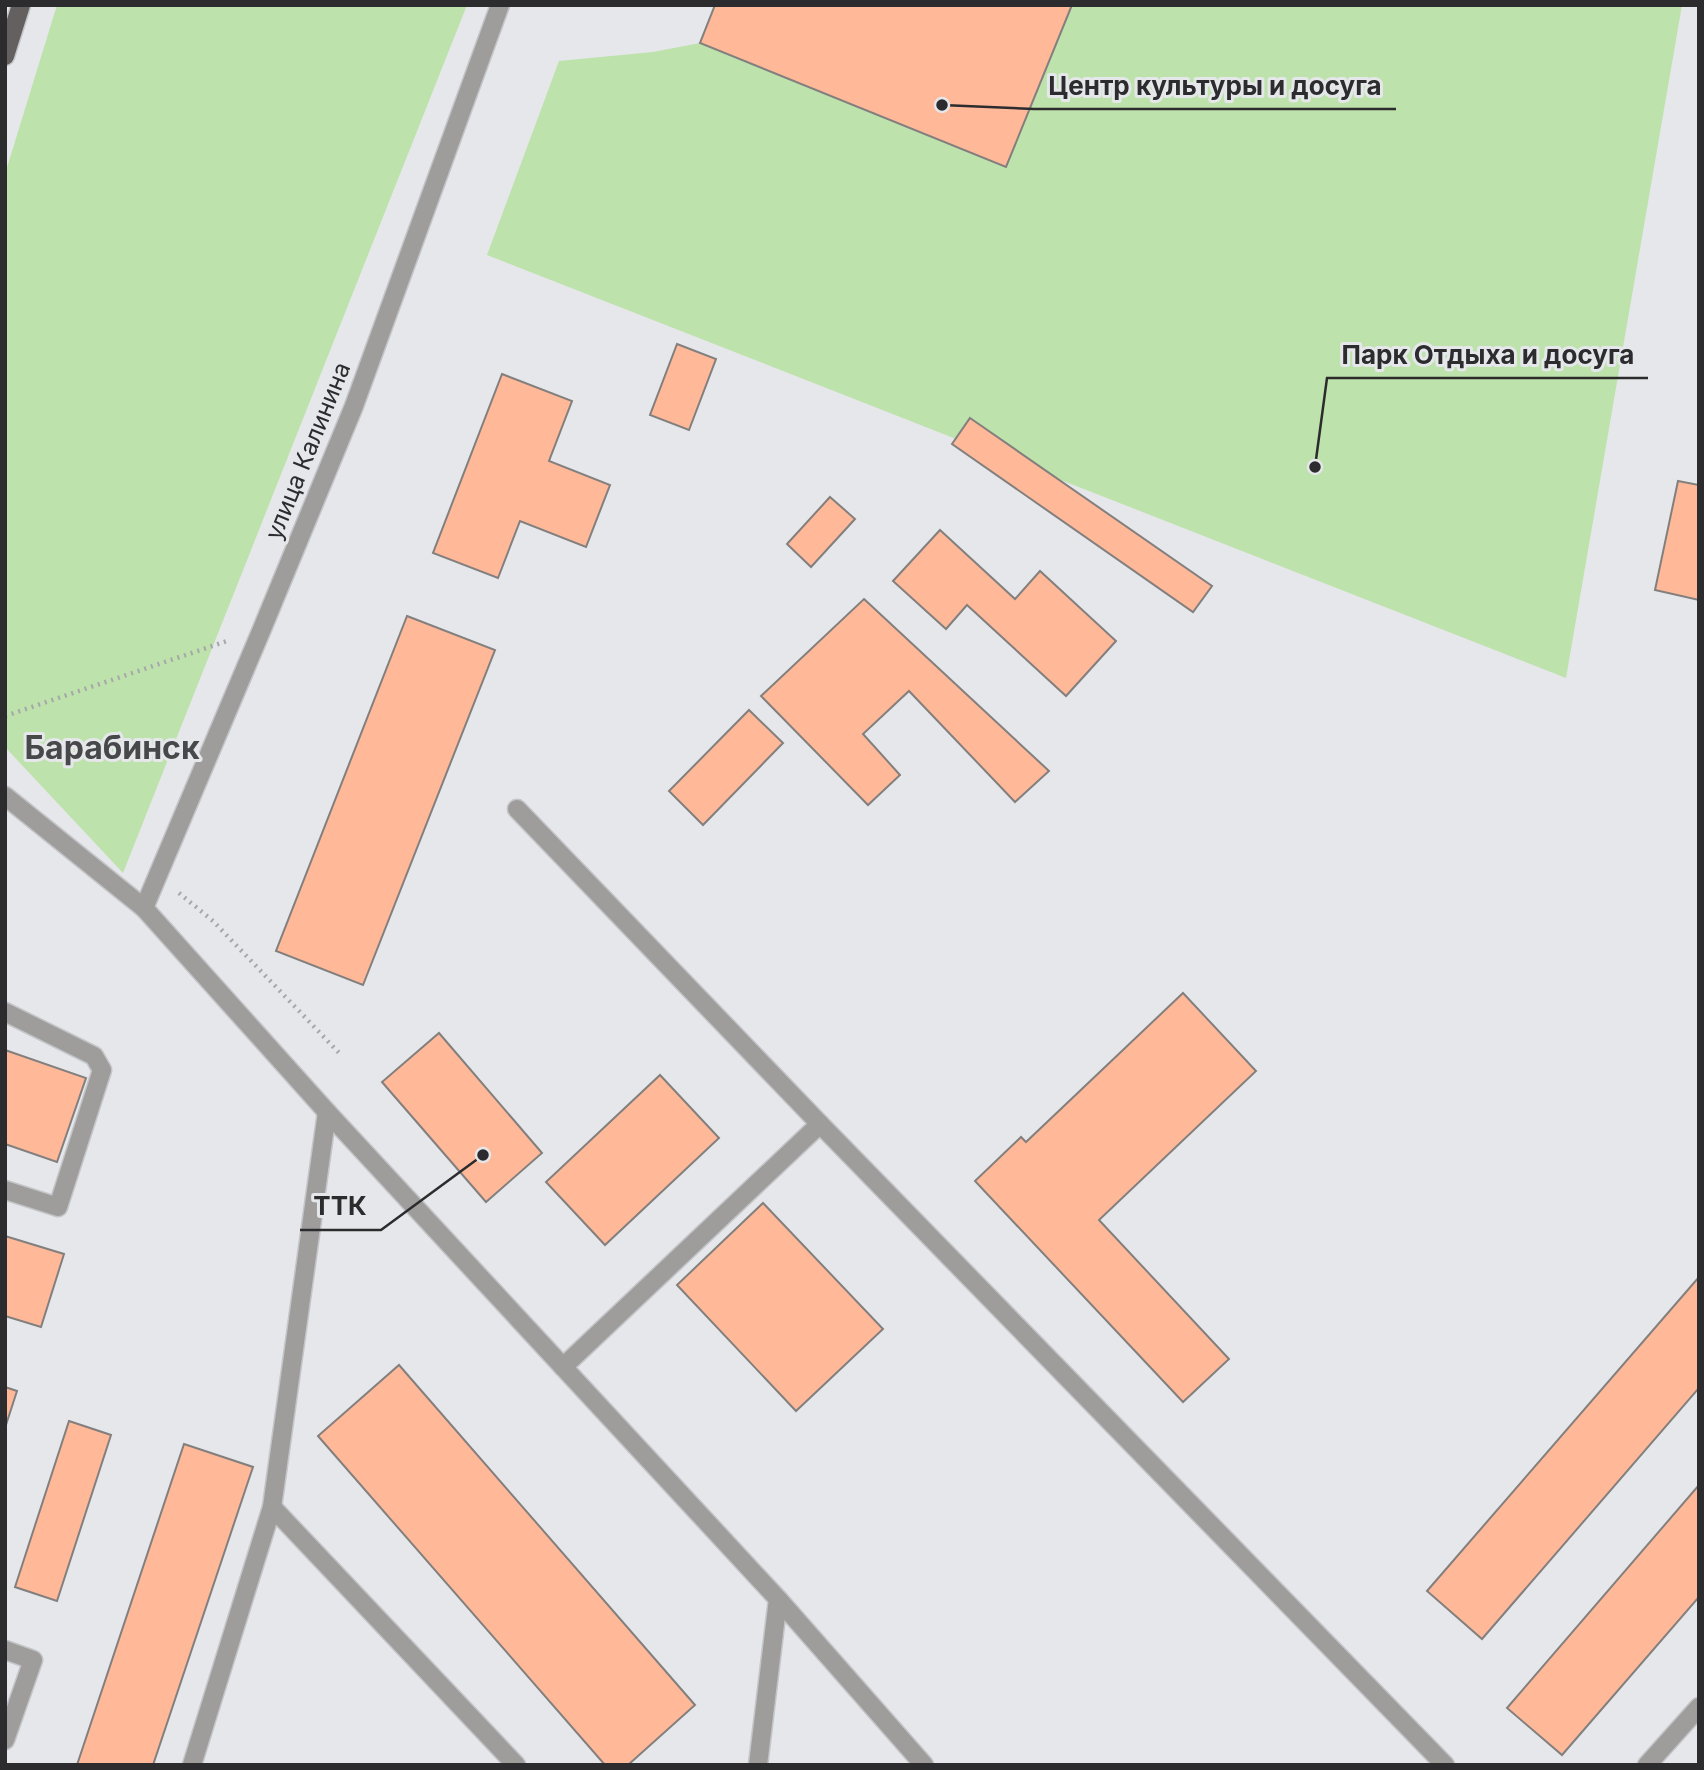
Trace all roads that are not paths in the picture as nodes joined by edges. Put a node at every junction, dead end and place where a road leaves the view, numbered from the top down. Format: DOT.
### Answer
graph roads {
  1 [pos="22,5"];
  2 [pos="500,5"];
  3 [pos="5,56"];
  4 [pos="5,796"];
  5 [pos="517,808"];
  6 [pos="144,908"];
  7 [pos="5,1012"];
  8 [pos="327,1112"];
  9 [pos="820,1124"];
  10 [pos="5,1190"];
  11 [pos="562,1367"];
  12 [pos="272,1507"];
  13 [pos="778,1600"];
  14 [pos="5,1650"];
  15 [pos="1699,1707"];
  16 [pos="5,1740"];
  17 [pos="192,1765"];
  18 [pos="516,1765"];
  19 [pos="758,1765"];
  20 [pos="924,1765"];
  21 [pos="1445,1765"];
  22 [pos="1647,1765"];
  1 -- 3 [label="main road"];
  2 -- 6 [label="street, улица Калинина"];
  4 -- 6 [label="street"];
  5 -- 9 [label="street"];
  6 -- 8 [label="street"];
  7 -- 10 [label="street"];
  8 -- 11 [label="street"];
  8 -- 12 [label="street"];
  9 -- 11 [label="street"];
  9 -- 21 [label="street"];
  11 -- 13 [label="street"];
  12 -- 17 [label="street"];
  12 -- 18 [label="street"];
  13 -- 19 [label="street"];
  13 -- 20 [label="street"];
  14 -- 16 [label="street"];
  15 -- 22 [label="street"];
}
